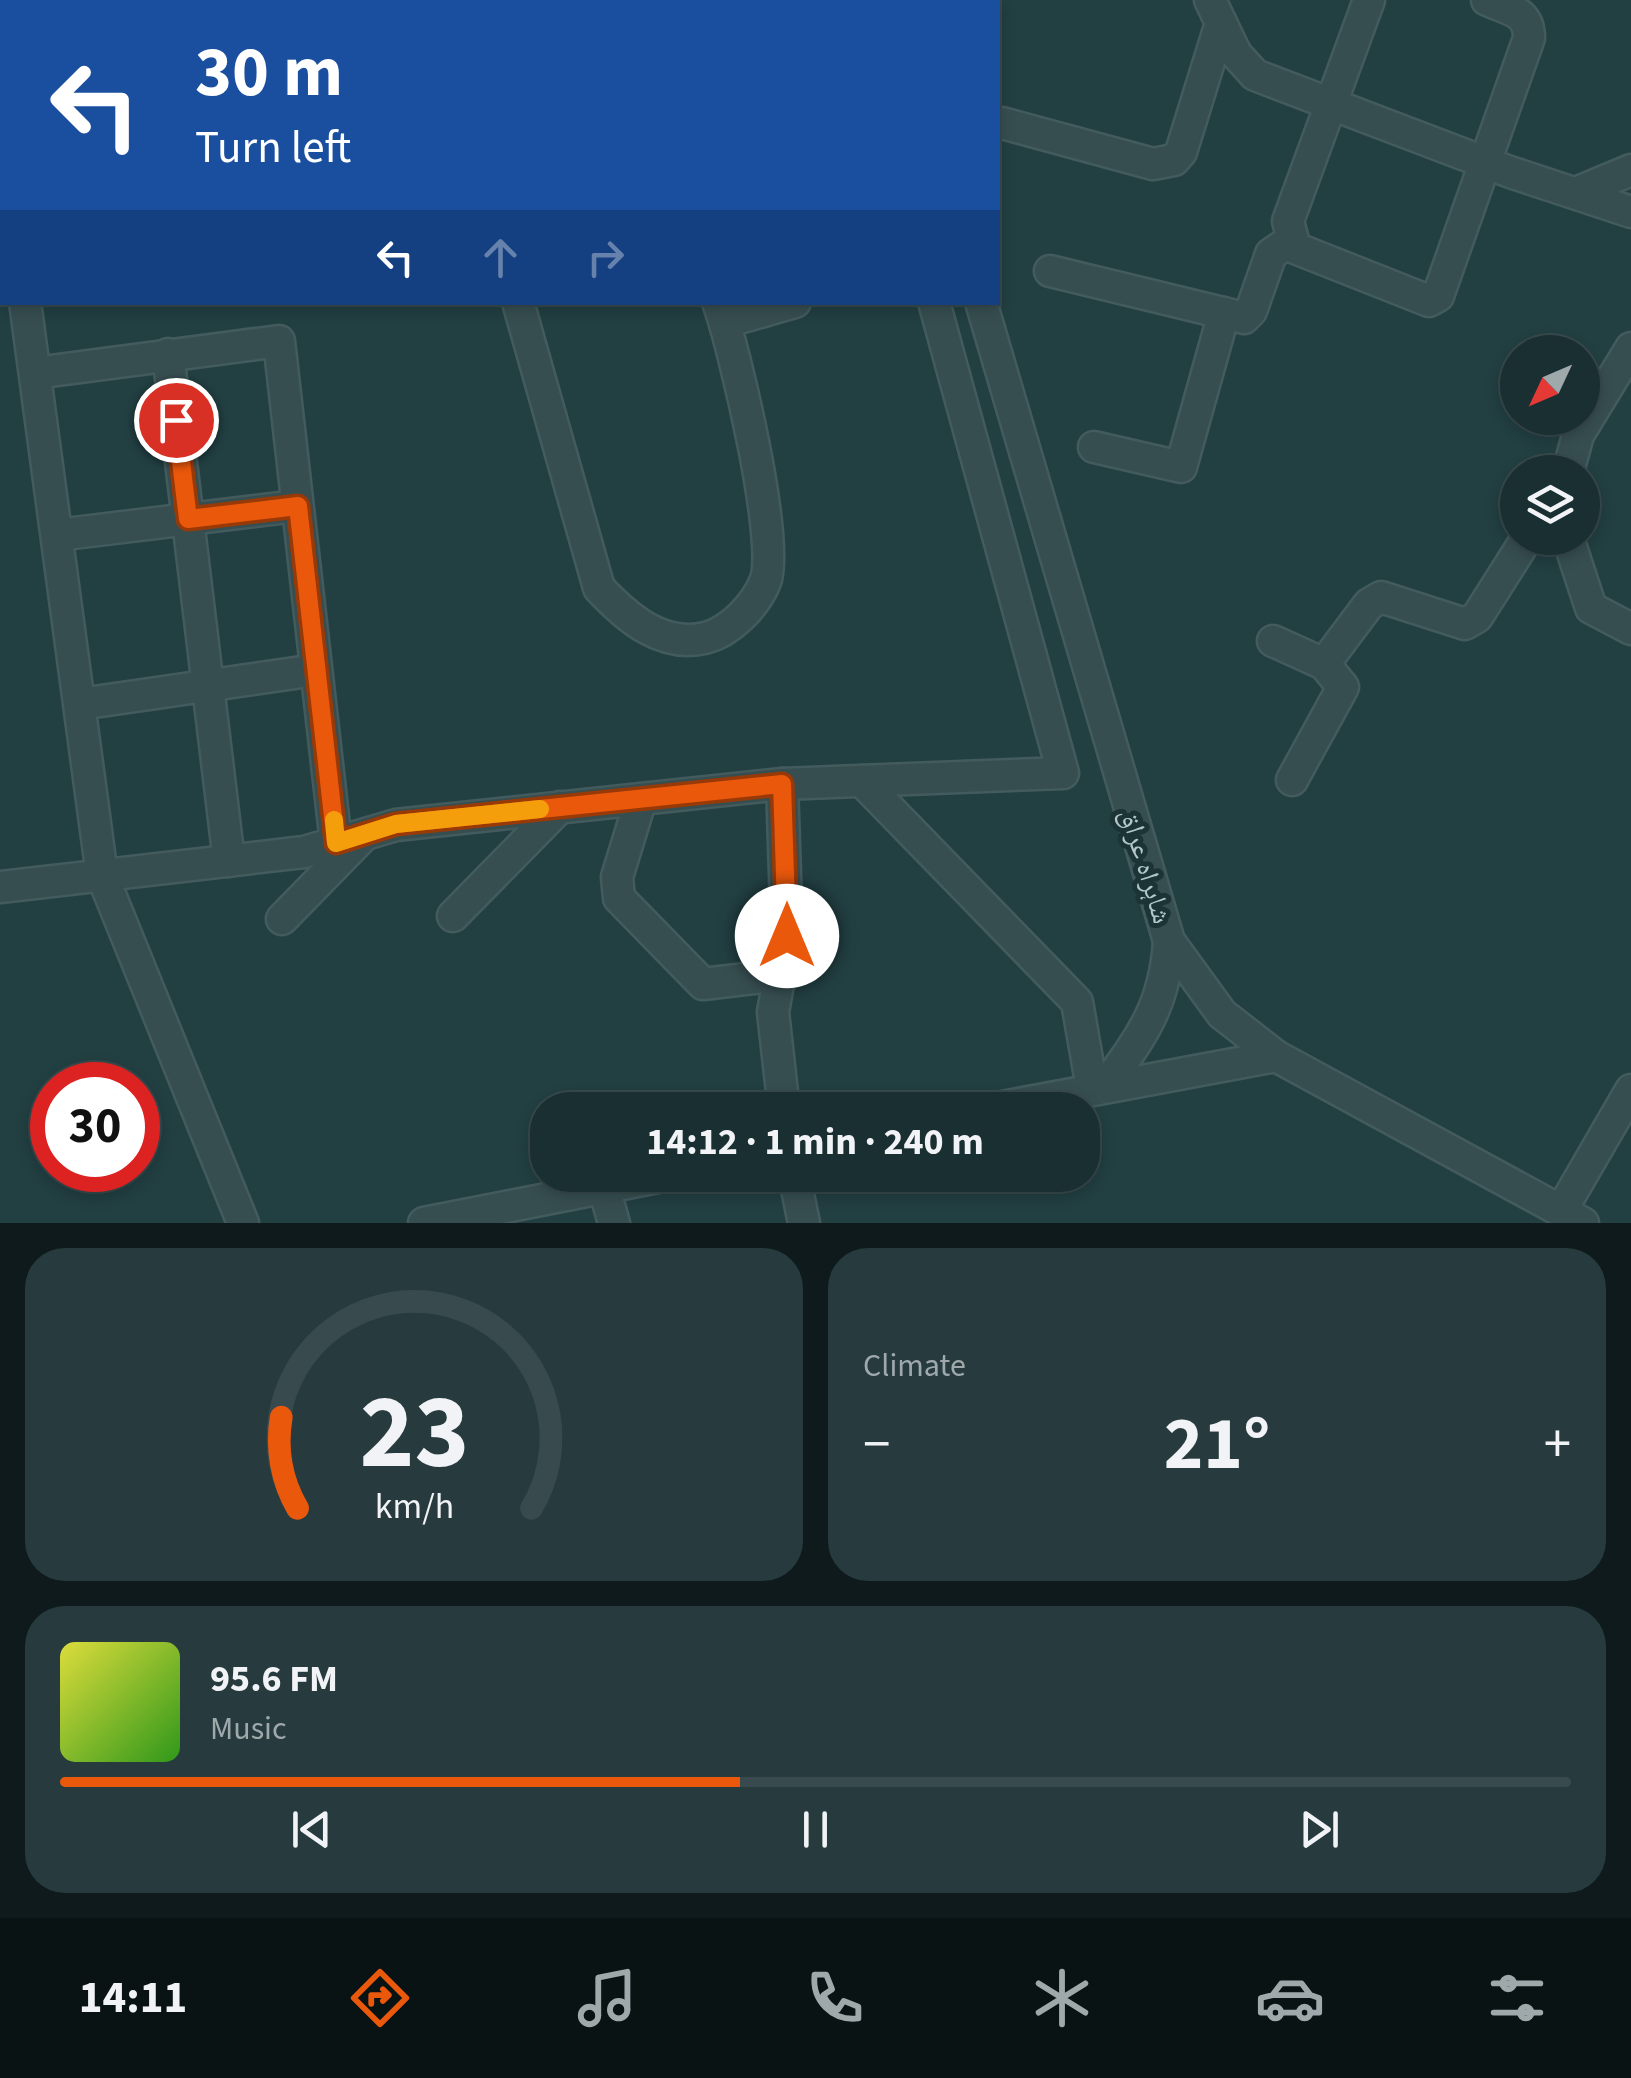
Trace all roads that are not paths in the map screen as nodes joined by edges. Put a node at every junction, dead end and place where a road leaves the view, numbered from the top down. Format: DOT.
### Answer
graph roads {
  1 [pos="1370,0"];
  2 [pos="1488,0"];
  3 [pos="1215,12"];
  4 [pos="1332,105"];
  5 [pos="1002,123"];
  6 [pos="1485,163"];
  7 [pos="1631,170"];
  8 [pos="1576,193"];
  9 [pos="1631,212"];
  10 [pos="1290,241"];
  11 [pos="1050,271"];
  12 [pos="25,305"];
  13 [pos="519,305"];
  14 [pos="774,305"];
  15 [pos="935,305"];
  16 [pos="983,305"];
  17 [pos="722,312"];
  18 [pos="1224,313"];
  19 [pos="1631,348"];
  20 [pos="168,354"];
  21 [pos="35,373"];
  22 [pos="1094,447"];
  23 [pos="1573,455"];
  24 [pos="298,506"];
  25 [pos="188,519"];
  26 [pos="57,535"];
  27 [pos="1515,555"];
  28 [pos="1574,555"];
  29 [pos="1631,629"];
  30 [pos="1273,641"];
  31 [pos="1324,664"];
  32 [pos="316,670"];
  33 [pos="208,687"];
  34 [pos="80,704"];
  35 [pos="1292,780"];
  36 [pos="862,781"];
  37 [pos="782,784"];
  38 [pos="641,799"];
  39 [pos="560,807"];
  40 [pos="366,834"];
  41 [pos="336,843"];
  42 [pos="229,862"];
  43 [pos="102,874"];
  44 [pos="0,887"];
  45 [pos="453,916"];
  46 [pos="282,919"];
  47 [pos="1169,941"];
  48 [pos="779,974"];
  49 [pos="1276,1056"];
  50 [pos="1099,1086"];
  51 [pos="1631,1090"];
  52 [pos="782,1092"];
  53 [pos="1071,1092"];
  54 [pos="584,1192"];
  55 [pos="605,1192"];
  56 [pos="798,1192"];
  57 [pos="1572,1217"];
  58 [pos="433,1222"];
  59 [pos="243,1223"];
  60 [pos="614,1223"];
  61 [pos="804,1223"];
  1 -- 4 [label="street"];
  2 -- 6 [label="street"];
  3 -- 4 [label="street"];
  3 -- 5 [label="street"];
  4 -- 6 [label="street"];
  4 -- 10 [label="street"];
  6 -- 8 [label="street"];
  6 -- 10 [label="street"];
  7 -- 8 [label="street"];
  8 -- 9 [label="street"];
  10 -- 18 [label="street"];
  11 -- 18 [label="street"];
  12 -- 21 [label="street"];
  13 -- 17 [label="street"];
  14 -- 17 [label="street"];
  15 -- 36 [label="street"];
  16 -- 47 [label="street, شاہراہ عراق"];
  18 -- 22 [label="street"];
  19 -- 23 [label="street"];
  20 -- 21 [label="street"];
  20 -- 24 [label="street"];
  20 -- 25 [label="street"];
  21 -- 26 [label="street"];
  24 -- 25 [label="street"];
  24 -- 32 [label="street"];
  25 -- 26 [label="street"];
  25 -- 33 [label="street"];
  26 -- 34 [label="street"];
  27 -- 31 [label="street"];
  28 -- 29 [label="street"];
  30 -- 31 [label="street"];
  31 -- 35 [label="street"];
  32 -- 33 [label="street"];
  32 -- 41 [label="street"];
  33 -- 34 [label="street"];
  33 -- 42 [label="street"];
  34 -- 43 [label="street"];
  36 -- 37 [label="street"];
  36 -- 50 [label="street"];
  37 -- 38 [label="street"];
  37 -- 48 [label="street"];
  38 -- 39 [label="street"];
  38 -- 48 [label="street"];
  39 -- 40 [label="street"];
  39 -- 45 [label="street"];
  40 -- 41 [label="street"];
  40 -- 46 [label="street"];
  41 -- 42 [label="street"];
  42 -- 43 [label="street"];
  43 -- 44 [label="street"];
  43 -- 59 [label="street"];
  47 -- 49 [label="street, شاہراہ عراق"];
  47 -- 50 [label="street"];
  48 -- 52 [label="street"];
  49 -- 50 [label="street"];
  49 -- 57 [label="street, شاہراہ عراق"];
  50 -- 53 [label="street"];
  51 -- 57 [label="street"];
  54 -- 58 [label="street"];
  55 -- 60 [label="street"];
  56 -- 61 [label="street"];
}
